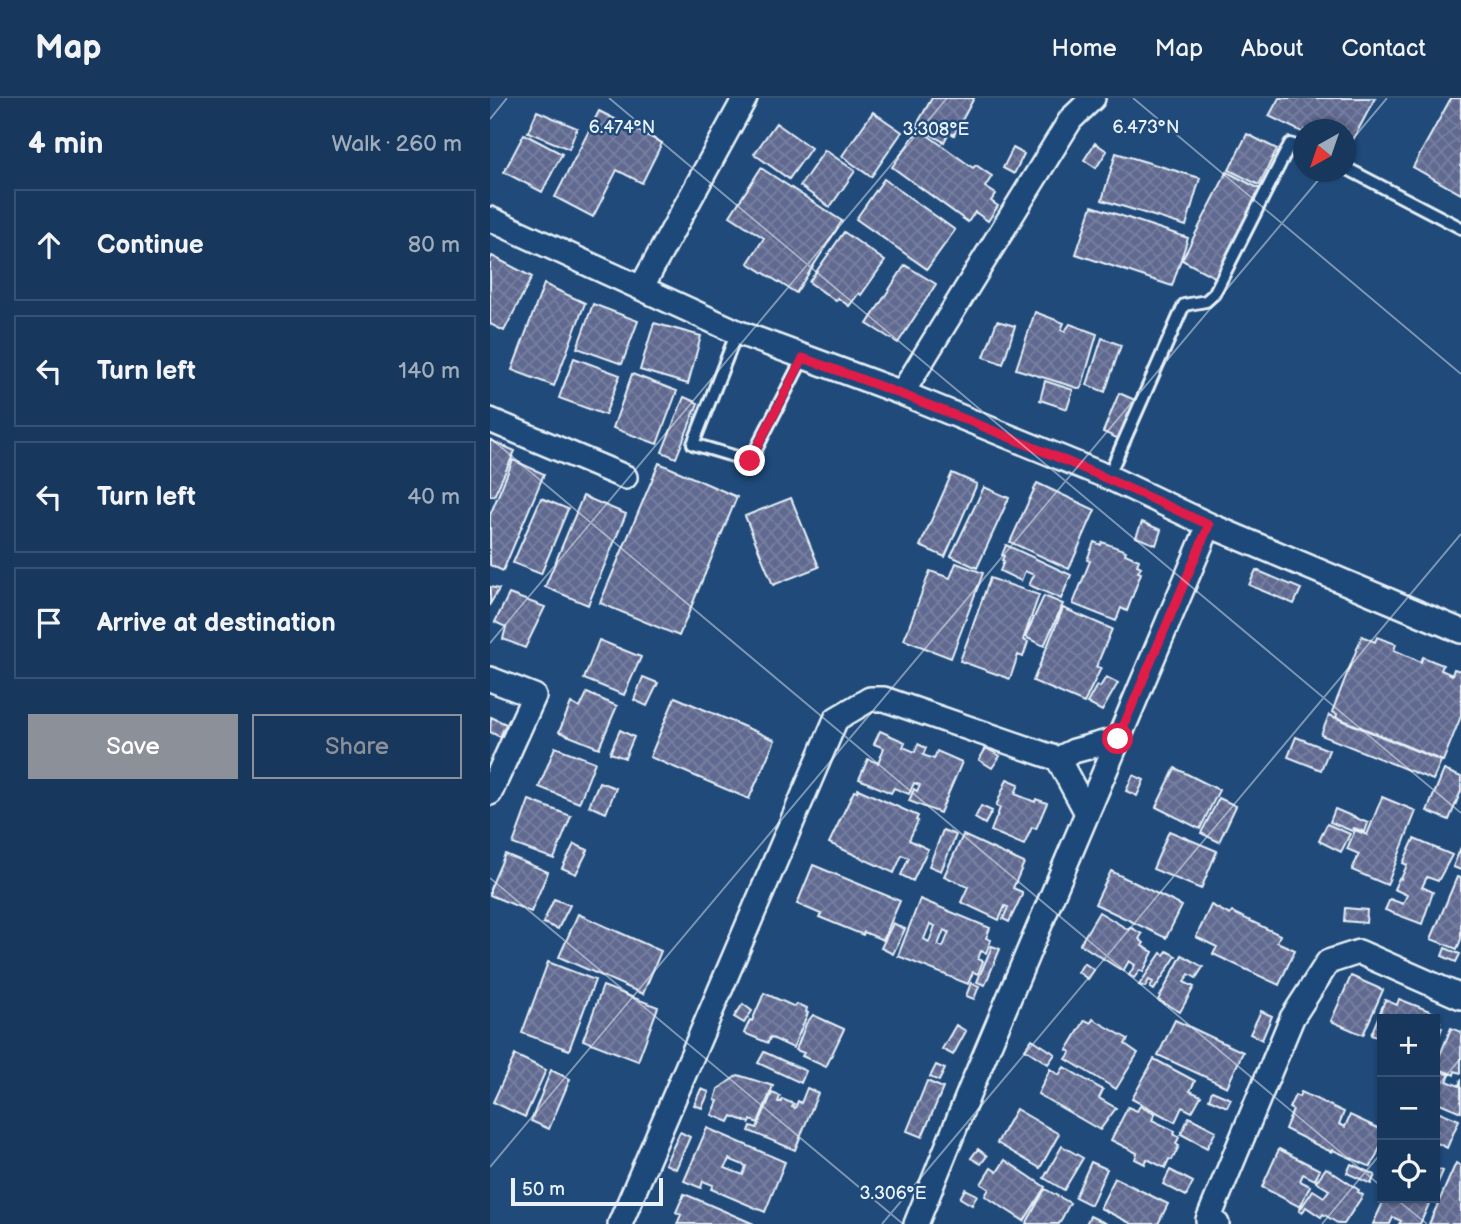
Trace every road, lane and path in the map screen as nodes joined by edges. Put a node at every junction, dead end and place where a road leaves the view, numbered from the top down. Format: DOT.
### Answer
graph roads {
  1 [pos="745,98"];
  2 [pos="1093,98"];
  3 [pos="1293,145"];
  4 [pos="1356,173"];
  5 [pos="490,219"];
  6 [pos="1461,228"];
  7 [pos="641,288"];
  8 [pos="737,332"];
  9 [pos="803,358"];
  10 [pos="901,393"];
  11 [pos="490,420"];
  12 [pos="625,477"];
  13 [pos="1108,477"];
  14 [pos="1209,525"];
  15 [pos="1461,631"];
  16 [pos="490,679"];
  17 [pos="1118,739"];
  18 [pos="1058,759"];
  19 [pos="490,793"];
  20 [pos="1087,813"];
  21 [pos="1461,997"];
  22 [pos="1210,1223"];
  23 [pos="620,1224"];
  24 [pos="916,1224"];
  1 -- 7 [label="street"];
  2 -- 10 [label="street"];
  3 -- 13 [label="lane"];
  4 -- 6 [label="lane"];
  5 -- 7 [label="street"];
  7 -- 8 [label="street"];
  8 -- 9 [label="street"];
  8 -- 9 [label="lane"];
  9 -- 10 [label="street"];
  10 -- 13 [label="street"];
  11 -- 12 [label="street"];
  13 -- 14 [label="street"];
  14 -- 15 [label="street"];
  14 -- 17 [label="street"];
  16 -- 19 [label="street"];
  17 -- 18 [label="street"];
  17 -- 20 [label="street"];
  18 -- 20 [label="street"];
  18 -- 23 [label="street"];
  20 -- 24 [label="street"];
  21 -- 22 [label="street"];
}
